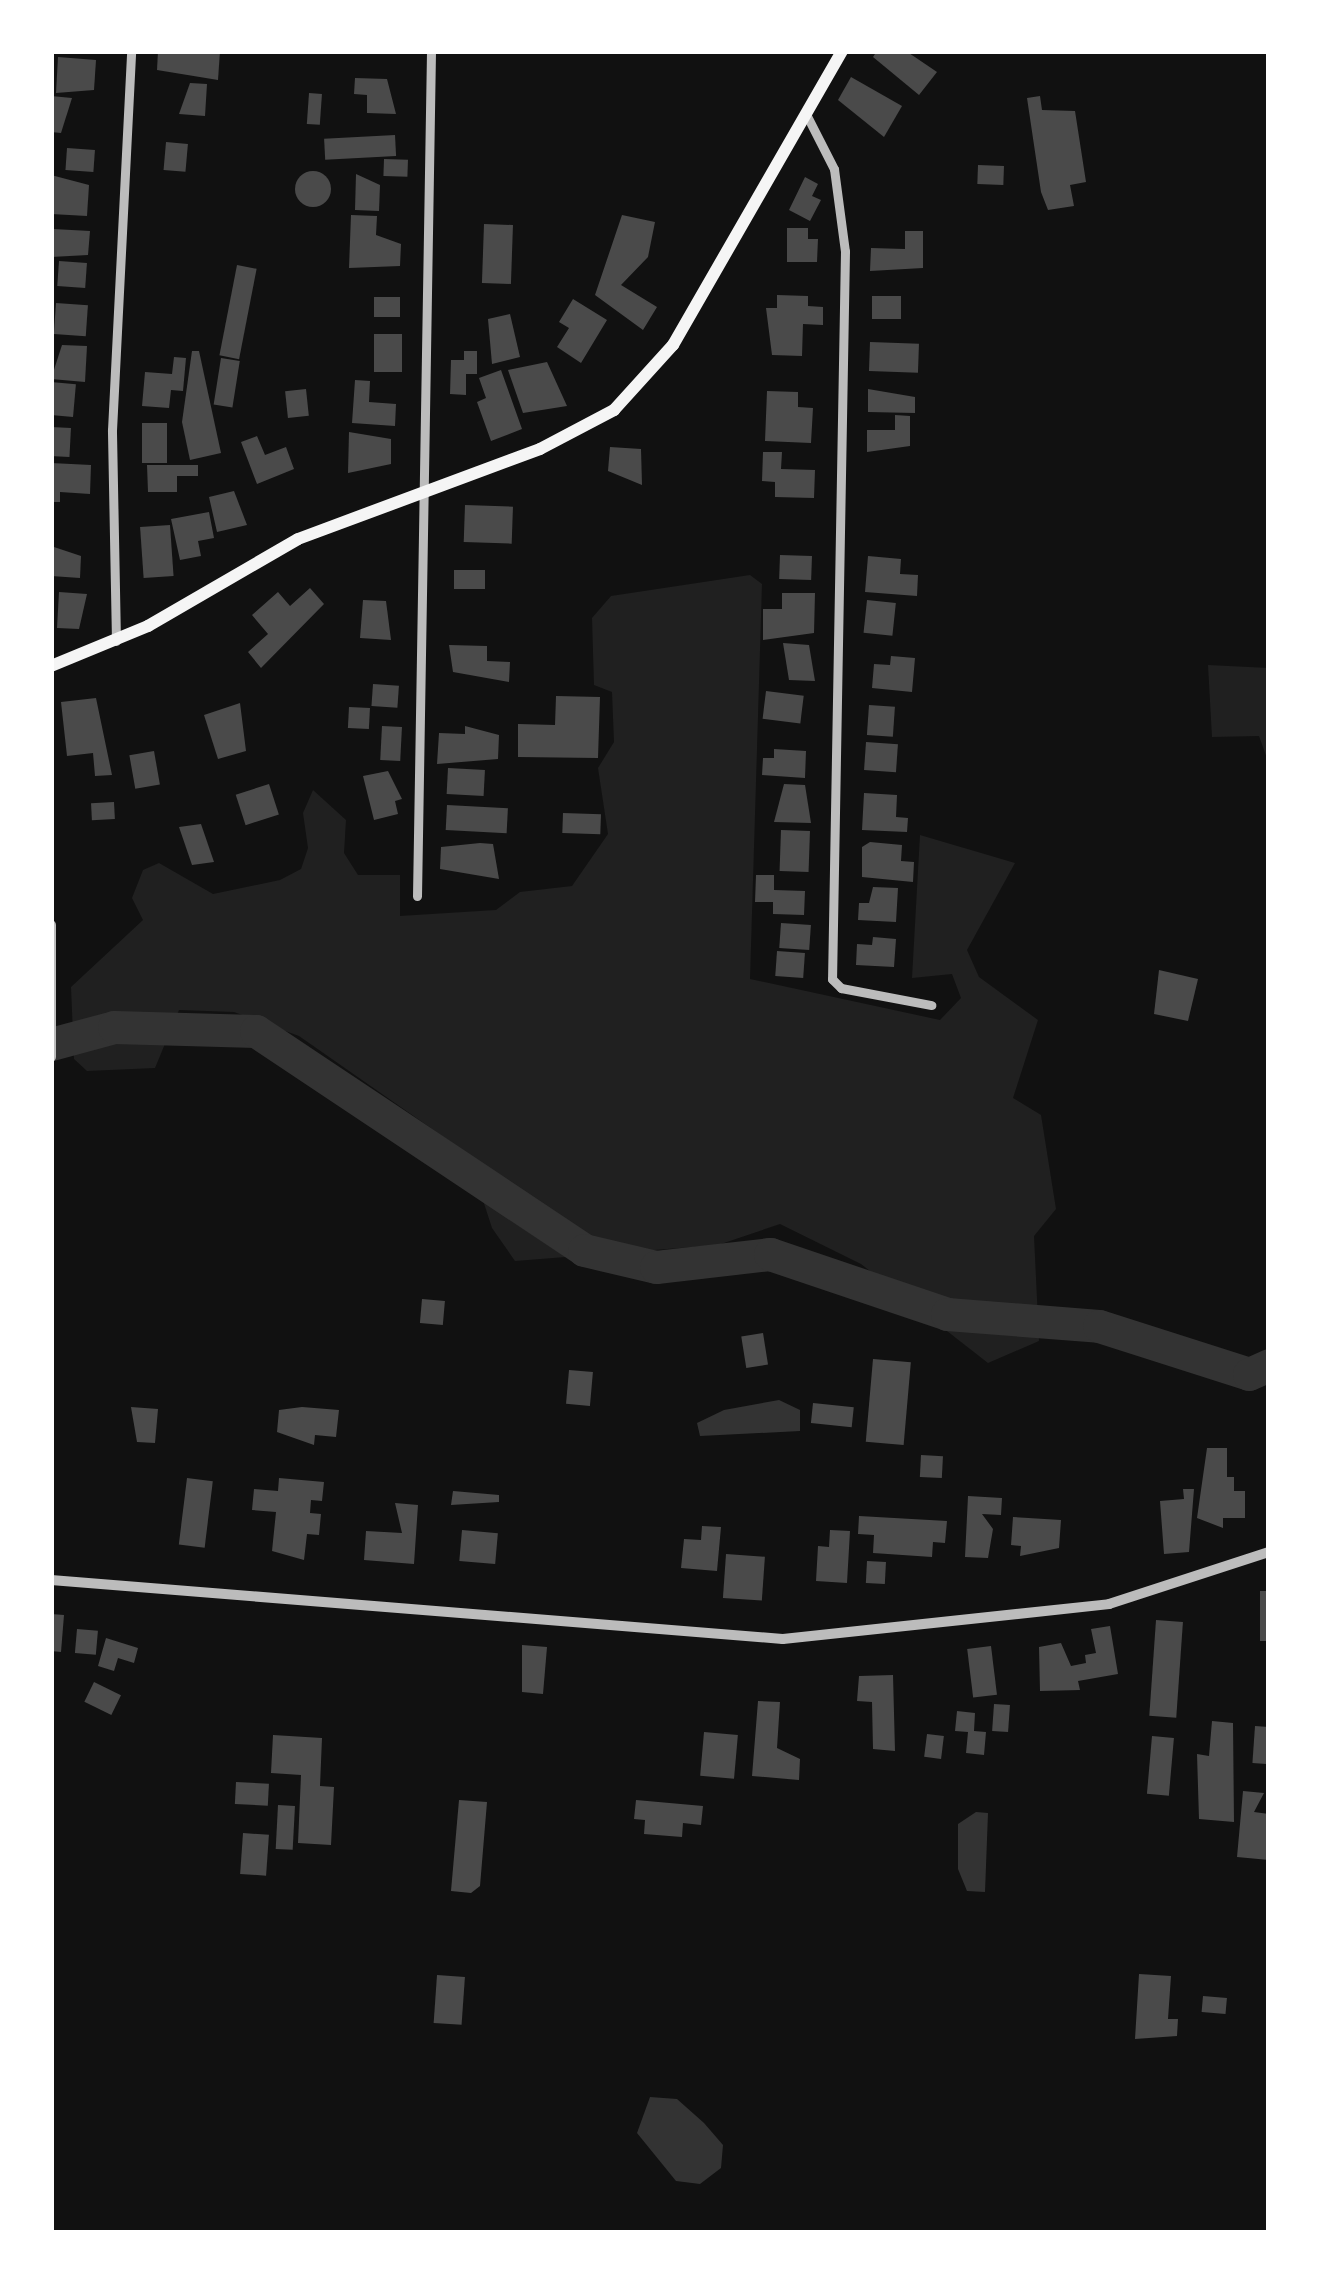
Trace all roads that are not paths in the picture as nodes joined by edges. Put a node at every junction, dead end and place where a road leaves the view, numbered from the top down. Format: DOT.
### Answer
graph roads {
  1 [pos="130,51"];
  2 [pos="431,51"];
  3 [pos="842,51"];
  4 [pos="806,114"];
  5 [pos="425,490"];
  6 [pos="116,641"];
  7 [pos="51,666"];
  8 [pos="417,896"];
  9 [pos="51,925"];
  10 [pos="931,1005"];
  11 [pos="51,1057"];
  12 [pos="1269,1552"];
  13 [pos="51,1580"];
  1 -- 6 [label="street"];
  2 -- 5 [label="street"];
  3 -- 4 [label="main road"];
  4 -- 5 [label="main road"];
  4 -- 10 [label="street"];
  5 -- 6 [label="main road"];
  5 -- 8 [label="street"];
  6 -- 7 [label="main road"];
  9 -- 11 [label="street"];
  12 -- 13 [label="street"];
}
